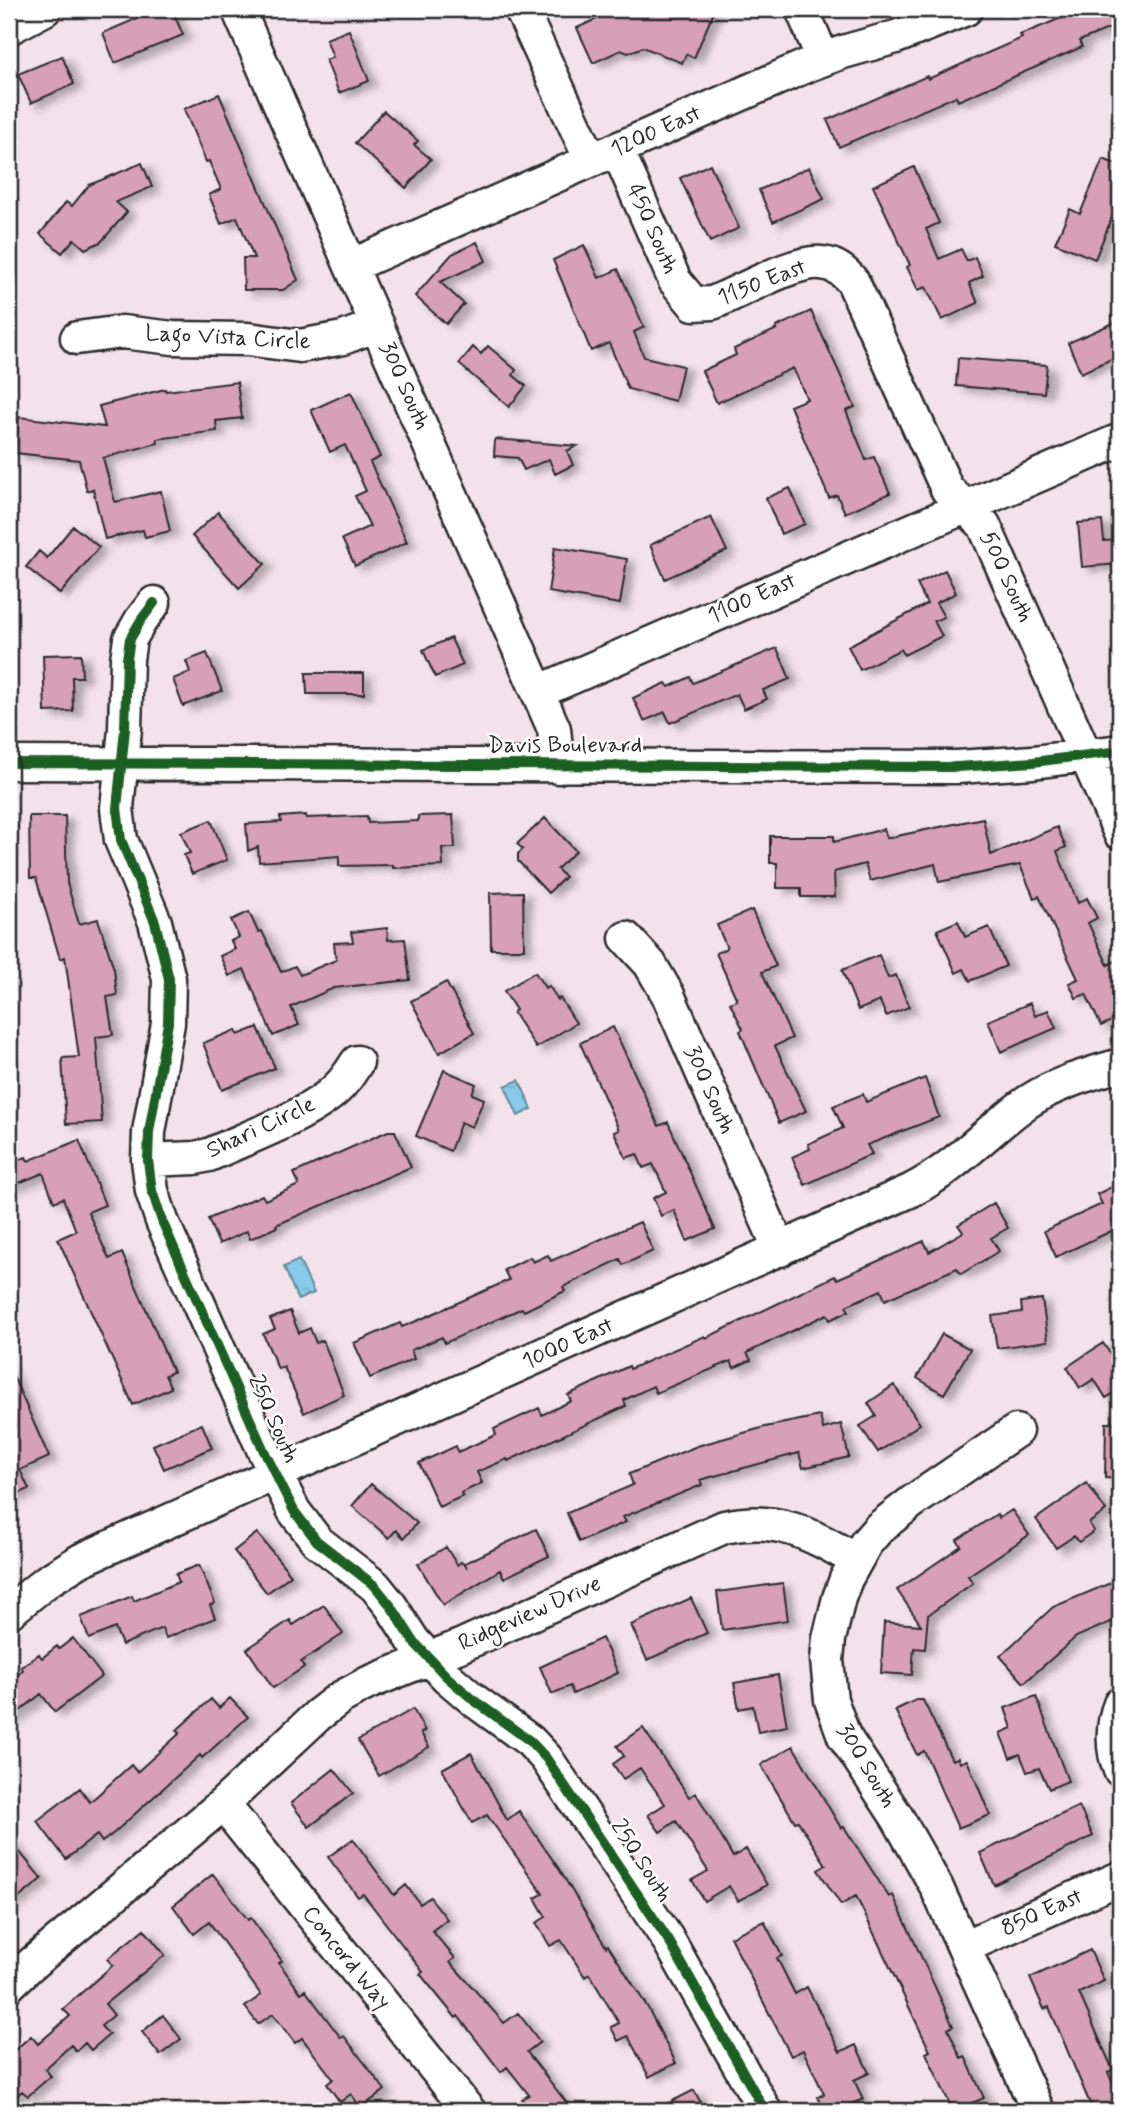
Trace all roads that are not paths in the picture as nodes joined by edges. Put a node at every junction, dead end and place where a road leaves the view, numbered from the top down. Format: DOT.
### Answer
graph roads {
  1 [pos="45,9"];
  2 [pos="238,9"];
  3 [pos="521,9"];
  4 [pos="802,9"];
  5 [pos="966,9"];
  6 [pos="9,27"];
  7 [pos="823,59"];
  8 [pos="604,155"];
  9 [pos="831,265"];
  10 [pos="351,266"];
  11 [pos="694,304"];
  12 [pos="377,325"];
  13 [pos="77,338"];
  14 [pos="1120,440"];
  15 [pos="966,506"];
  16 [pos="154,603"];
  17 [pos="538,692"];
  18 [pos="1120,751"];
  19 [pos="1086,756"];
  20 [pos="9,764"];
  21 [pos="122,764"];
  22 [pos="558,766"];
  23 [pos="1120,833"];
  24 [pos="626,937"];
  25 [pos="357,1062"];
  26 [pos="1120,1065"];
  27 [pos="148,1160"];
  28 [pos="780,1250"];
  29 [pos="1016,1431"];
  30 [pos="274,1473"];
  31 [pos="856,1560"];
  32 [pos="9,1612"];
  33 [pos="429,1659"];
  34 [pos="1120,1704"];
  35 [pos="1120,1770"];
  36 [pos="223,1804"];
  37 [pos="1120,1878"];
  38 [pos="964,1947"];
  39 [pos="9,1985"];
  40 [pos="469,2111"];
  41 [pos="765,2111"];
  42 [pos="1038,2111"];
  1 -- 6 [label="street"];
  2 -- 10 [label="street, 300 South"];
  3 -- 8 [label="street, 450 South"];
  4 -- 7 [label="street"];
  5 -- 7 [label="street, 1200 East"];
  7 -- 8 [label="street, 1200 East"];
  8 -- 10 [label="street, 1200 East"];
  8 -- 11 [label="street, 450 South"];
  9 -- 11 [label="street, 1150 East"];
  9 -- 15 [label="street, 500 South"];
  10 -- 12 [label="street, 300 South"];
  12 -- 13 [label="street, Lago Vista Circle"];
  12 -- 17 [label="street, 300 South"];
  14 -- 15 [label="street, 1100 East"];
  15 -- 17 [label="street, 1100 East"];
  15 -- 19 [label="street, 500 South"];
  16 -- 21 [label="street, 250 South"];
  17 -- 22 [label="street, 300 South"];
  18 -- 19 [label="street, Davis Boulevard"];
  19 -- 22 [label="street, Davis Boulevard"];
  19 -- 23 [label="street, 500 South"];
  20 -- 21 [label="street, Davis Boulevard"];
  21 -- 22 [label="street, Davis Boulevard"];
  21 -- 27 [label="street, 250 South"];
  24 -- 28 [label="street, 300 South"];
  25 -- 27 [label="street, Shari Circle"];
  26 -- 28 [label="street, 1000 East"];
  27 -- 30 [label="street, 250 South"];
  28 -- 30 [label="street, 1000 East"];
  29 -- 31 [label="street, 300 South"];
  30 -- 32 [label="street, 1000 East"];
  30 -- 33 [label="street, 250 South"];
  31 -- 33 [label="street, Ridgeview Drive"];
  31 -- 38 [label="street, 300 South"];
  33 -- 36 [label="street, Ridgeview Drive"];
  33 -- 41 [label="street, 250 South"];
  34 -- 35 [label="street"];
  36 -- 39 [label="street, Ridgeview Drive"];
  36 -- 40 [label="street, Concord Way"];
  37 -- 38 [label="street, 850 East"];
  38 -- 42 [label="street, 300 South"];
}
